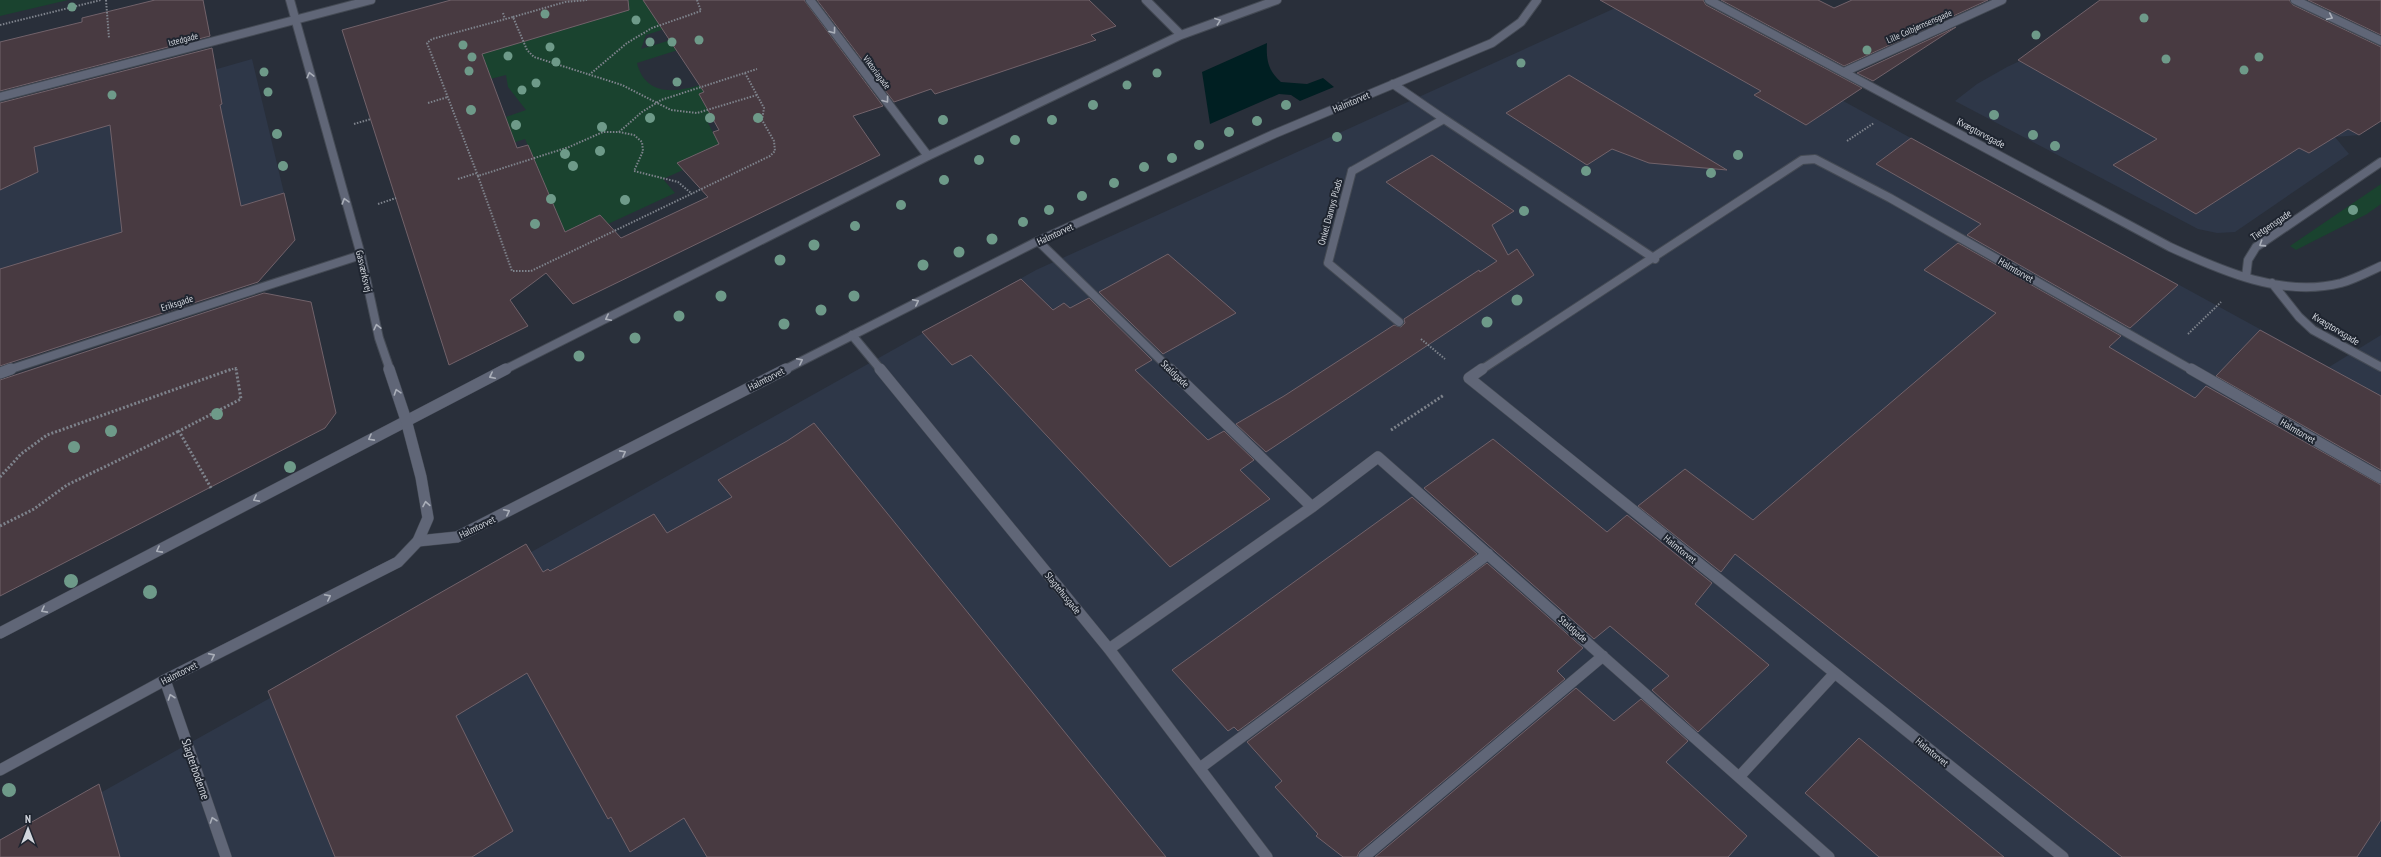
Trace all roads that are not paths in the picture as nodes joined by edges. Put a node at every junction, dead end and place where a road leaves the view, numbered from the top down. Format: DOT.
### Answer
graph roads {
  1 [pos="290,0"];
  2 [pos="371,0"];
  3 [pos="810,0"];
  4 [pos="1146,0"];
  5 [pos="1277,0"];
  6 [pos="1537,0"];
  7 [pos="1709,0"];
  8 [pos="2002,0"];
  9 [pos="2295,0"];
  10 [pos="296,20"];
  11 [pos="1181,34"];
  12 [pos="2381,41"];
  13 [pos="1844,72"];
  14 [pos="1393,84"];
  15 [pos="0,97"];
  16 [pos="1444,119"];
  17 [pos="928,156"];
  18 [pos="2381,162"];
  19 [pos="1038,241"];
  20 [pos="360,254"];
  21 [pos="1655,259"];
  22 [pos="2381,266"];
  23 [pos="2246,277"];
  24 [pos="2272,283"];
  25 [pos="1399,322"];
  26 [pos="852,335"];
  27 [pos="2381,367"];
  28 [pos="0,373"];
  29 [pos="406,420"];
  30 [pos="2381,478"];
  31 [pos="1312,507"];
  32 [pos="418,541"];
  33 [pos="1488,554"];
  34 [pos="0,633"];
  35 [pos="1109,649"];
  36 [pos="1603,656"];
  37 [pos="1834,674"];
  38 [pos="165,680"];
  39 [pos="1200,768"];
  40 [pos="0,770"];
  41 [pos="1739,777"];
  42 [pos="226,857"];
  43 [pos="1267,857"];
  44 [pos="1364,857"];
  45 [pos="1829,857"];
  46 [pos="2063,857"];
  1 -- 10 [label="street, Gasværksvej"];
  2 -- 10 [label="street, Istedgade"];
  3 -- 17 [label="street, Viktoriagade, one-way"];
  4 -- 11 [label="street"];
  11 -- 5 [label="street, one-way"];
  6 -- 14 [label="street, Halmtorvet"];
  7 -- 13 [label="street, Kvægtorvsgade"];
  8 -- 13 [label="street, Lille Colbjørnsensgade"];
  9 -- 12 [label="street, one-way"];
  10 -- 15 [label="street, Istedgade"];
  20 -- 10 [label="street, Gasværksvej, one-way"];
  11 -- 17 [label="street"];
  13 -- 23 [label="street, Kvægtorvsgade"];
  14 -- 16 [label="street"];
  14 -- 19 [label="street, Halmtorvet"];
  16 -- 21 [label="street"];
  16 -- 25 [label="street, Onkel Dannys Plads"];
  17 -- 29 [label="street, one-way"];
  18 -- 23 [label="street, Tietgensgade, one-way"];
  26 -- 19 [label="street, Halmtorvet, one-way"];
  19 -- 31 [label="street, Staldgade"];
  20 -- 28 [label="street, Eriksgade"];
  29 -- 20 [label="street, Gasværksvej, one-way"];
  21 -- 30 [label="street, Halmtorvet"];
  21 -- 37 [label="street, Halmtorvet"];
  22 -- 24 [label="street"];
  23 -- 24 [label="street"];
  24 -- 27 [label="street, Kvægtorvsgade"];
  32 -- 26 [label="street, Halmtorvet, one-way"];
  26 -- 35 [label="street, Slagtehusgade"];
  32 -- 29 [label="street, Gasværksvej, one-way"];
  29 -- 34 [label="street, one-way"];
  31 -- 33 [label="street, Staldgade"];
  31 -- 35 [label="street"];
  38 -- 32 [label="street, Halmtorvet, one-way"];
  33 -- 36 [label="street, Staldgade"];
  33 -- 39 [label="street"];
  35 -- 39 [label="street, Slagtehusgade"];
  36 -- 41 [label="street, Staldgade"];
  36 -- 44 [label="street"];
  37 -- 41 [label="street"];
  37 -- 46 [label="street, Halmtorvet"];
  38 -- 40 [label="street, Halmtorvet"];
  42 -- 38 [label="street, Slagterboderne, one-way"];
  39 -- 43 [label="street, Slagtehusgade"];
  41 -- 45 [label="street, Staldgade"];
}
